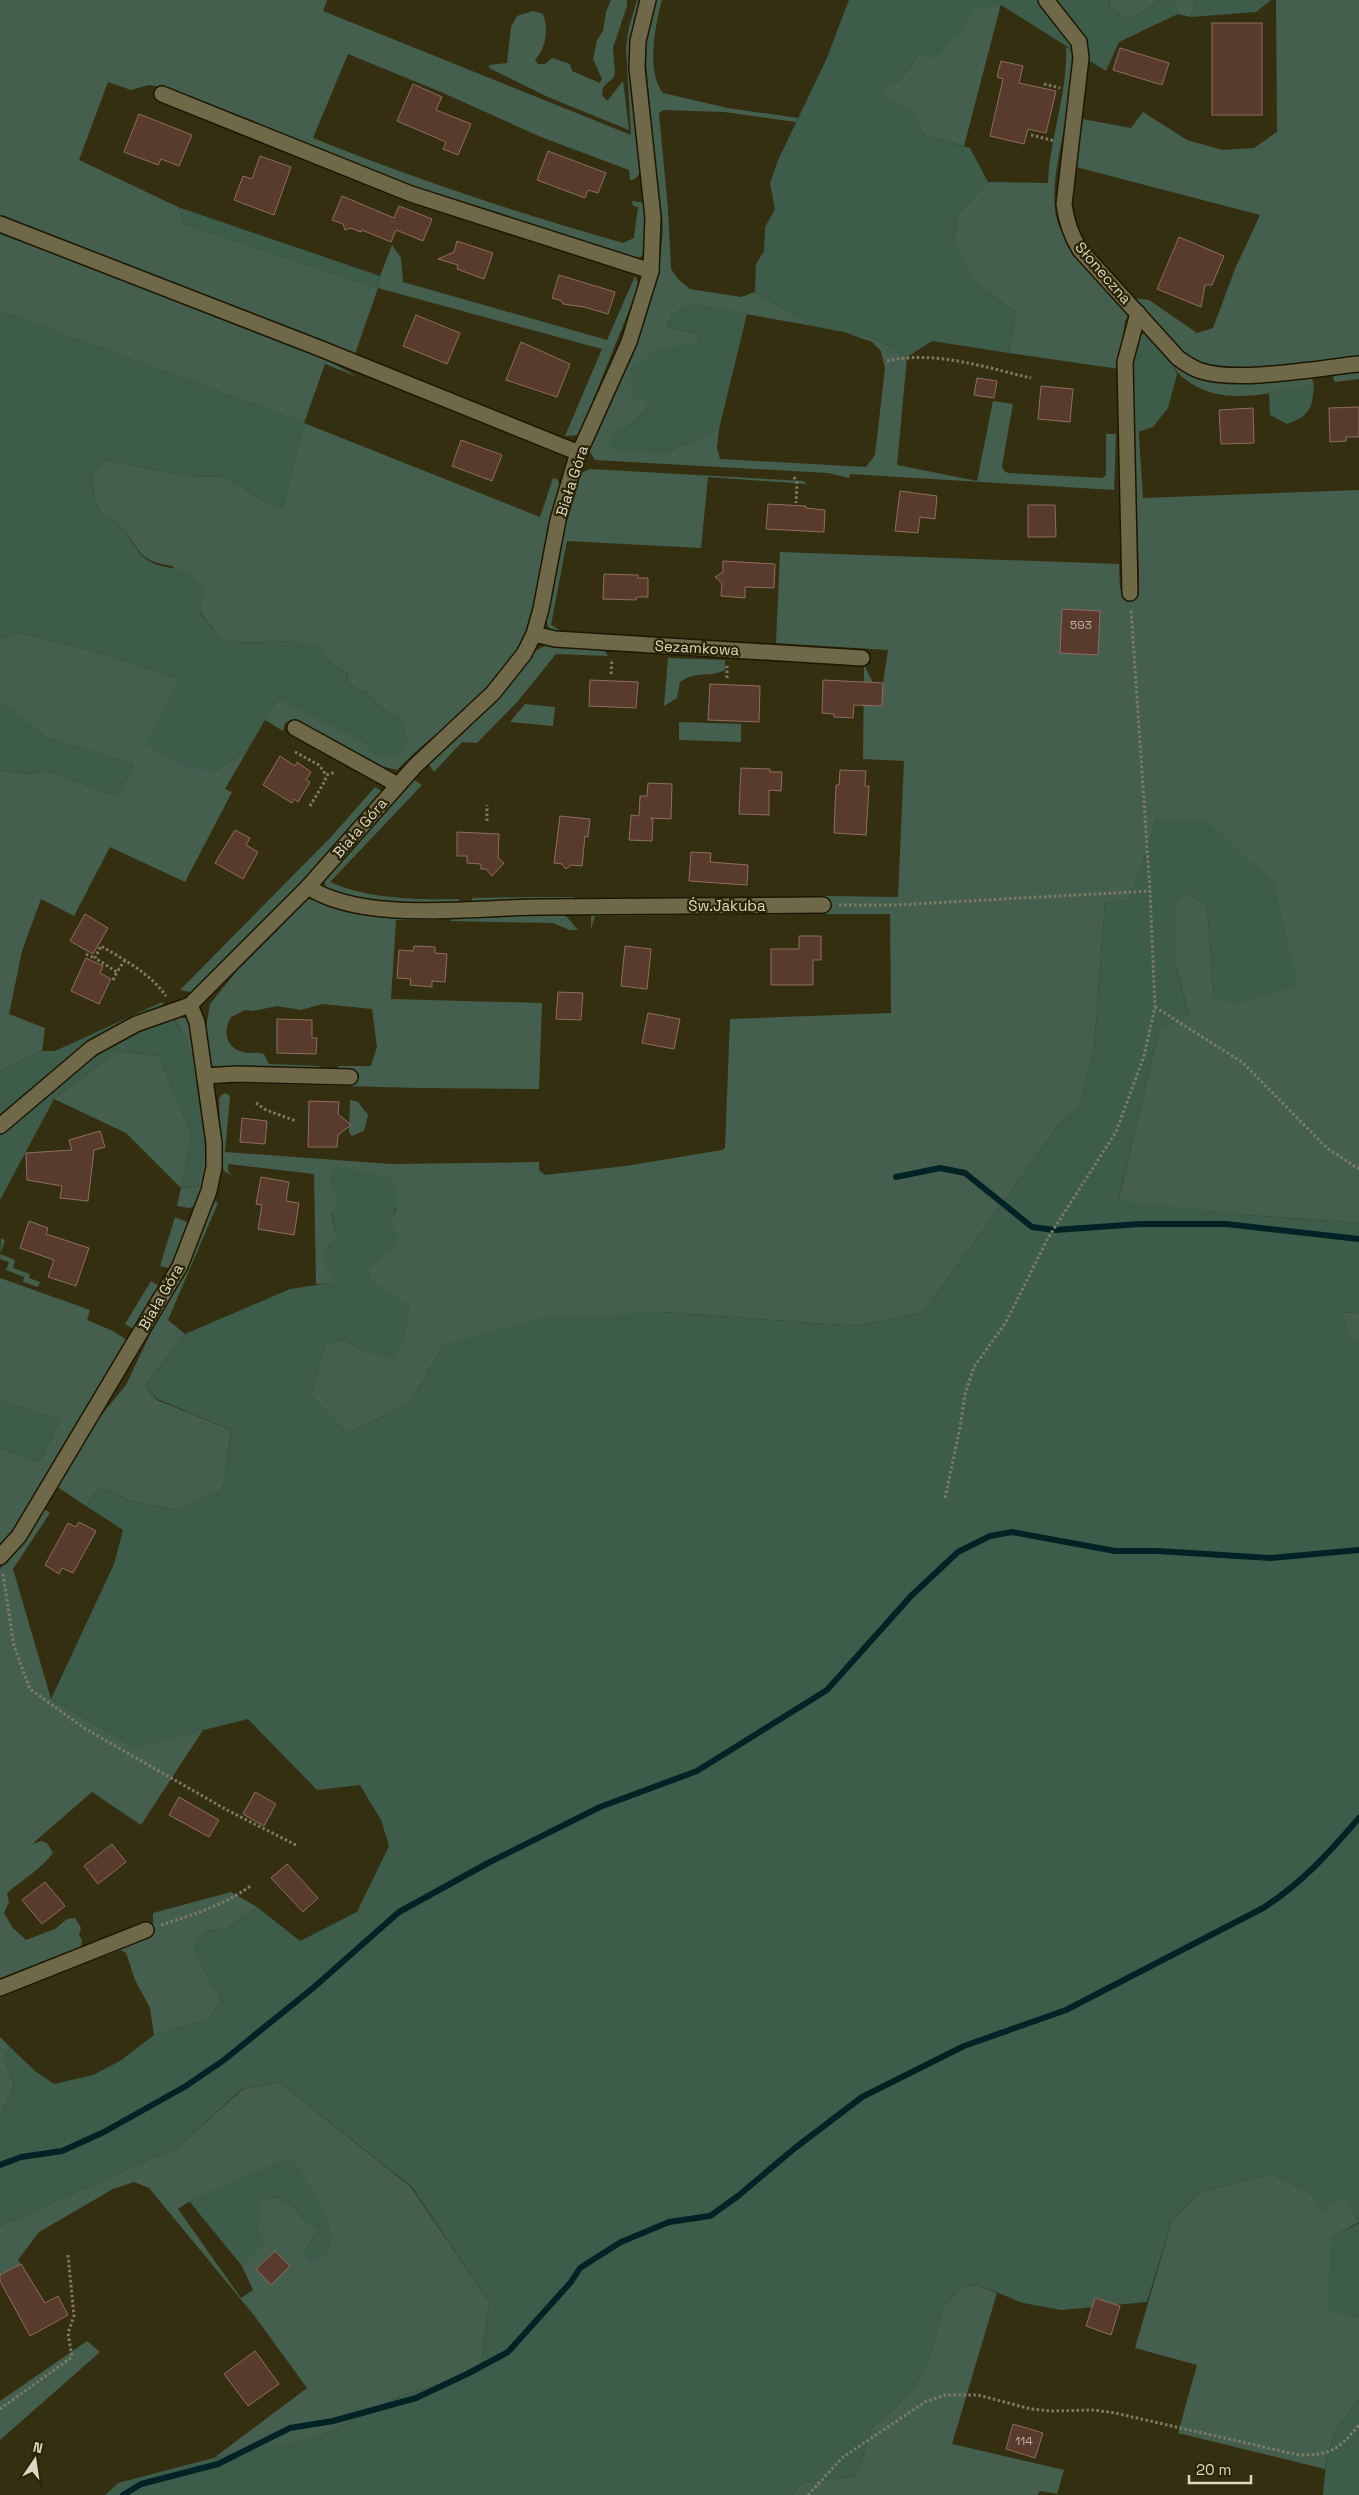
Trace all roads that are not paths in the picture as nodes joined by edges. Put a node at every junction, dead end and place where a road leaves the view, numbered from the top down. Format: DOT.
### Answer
graph roads {
  1 [pos="648,0"];
  2 [pos="1046,0"];
  3 [pos="162,94"];
  4 [pos="0,224"];
  5 [pos="651,271"];
  6 [pos="1138,313"];
  7 [pos="1359,364"];
  8 [pos="579,453"];
  9 [pos="1130,593"];
  10 [pos="534,634"];
  11 [pos="862,658"];
  12 [pos="295,728"];
  13 [pos="398,785"];
  14 [pos="308,887"];
  15 [pos="823,906"];
  16 [pos="190,1005"];
  17 [pos="205,1076"];
  18 [pos="350,1077"];
  19 [pos="0,1126"];
  20 [pos="0,1557"];
  21 [pos="146,1930"];
  22 [pos="0,1988"];
  1 -- 5 [label="street, Biała Góra"];
  2 -- 6 [label="street, Słoneczna"];
  3 -- 5 [label="street"];
  4 -- 8 [label="street"];
  5 -- 8 [label="street, Biała Góra"];
  6 -- 7 [label="street, Słoneczna"];
  6 -- 9 [label="street"];
  8 -- 10 [label="street, Biała Góra"];
  10 -- 11 [label="street, Sezamkowa"];
  10 -- 13 [label="street, Biała Góra"];
  12 -- 13 [label="street"];
  13 -- 14 [label="street, Biała Góra"];
  14 -- 15 [label="street, Św.Jakuba"];
  14 -- 16 [label="street, Biała Góra"];
  16 -- 17 [label="street, Biała Góra"];
  16 -- 19 [label="street"];
  17 -- 18 [label="street"];
  17 -- 20 [label="street, Biała Góra"];
  21 -- 22 [label="street"];
}
